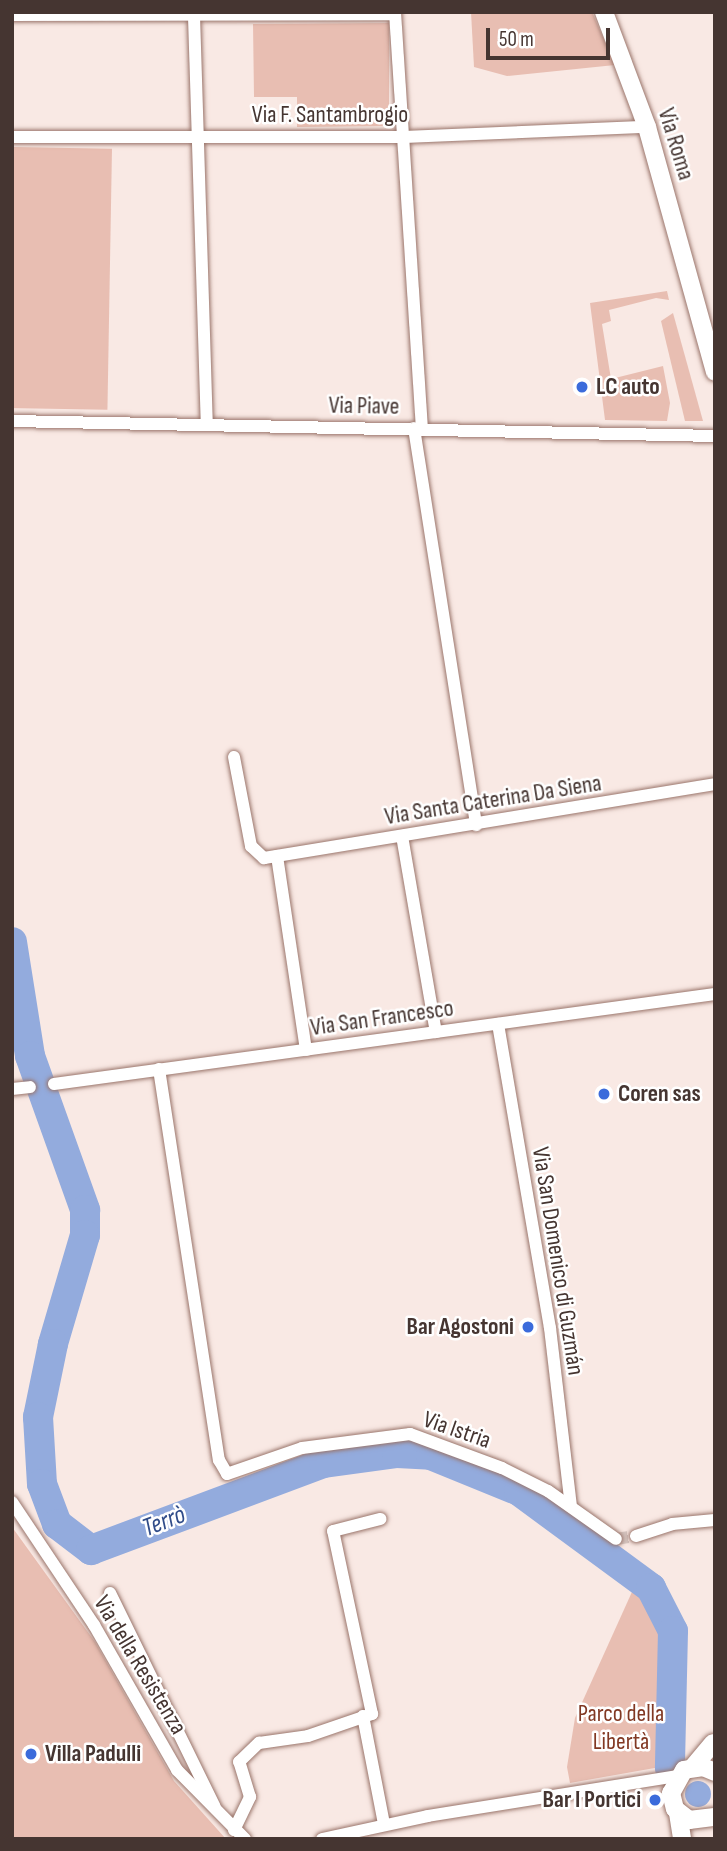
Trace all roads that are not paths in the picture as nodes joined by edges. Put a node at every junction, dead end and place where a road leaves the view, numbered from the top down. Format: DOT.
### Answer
graph roads {
  1 [pos="604,12"];
  2 [pos="395,13"];
  3 [pos="12,15"];
  4 [pos="194,16"];
  5 [pos="647,127"];
  6 [pos="196,136"];
  7 [pos="12,137"];
  8 [pos="404,137"];
  9 [pos="715,372"];
  10 [pos="12,421"];
  11 [pos="208,425"];
  12 [pos="418,428"];
  13 [pos="715,436"];
  14 [pos="234,757"];
  15 [pos="715,784"];
  16 [pos="475,824"];
  17 [pos="402,836"];
  18 [pos="277,856"];
  19 [pos="715,995"];
  20 [pos="498,1024"];
  21 [pos="436,1032"];
  22 [pos="306,1050"];
  23 [pos="159,1069"];
  24 [pos="54,1084"];
  25 [pos="30,1087"];
  26 [pos="12,1089"];
  27 [pos="12,1502"];
  28 [pos="571,1506"];
  29 [pos="380,1519"];
  30 [pos="715,1520"];
  31 [pos="636,1536"];
  32 [pos="616,1539"];
  33 [pos="110,1593"];
  34 [pos="363,1716"];
  35 [pos="714,1743"];
  36 [pos="685,1772"];
  37 [pos="715,1772"];
  38 [pos="215,1807"];
  39 [pos="678,1813"];
  40 [pos="710,1819"];
  41 [pos="384,1825"];
  42 [pos="234,1830"];
  43 [pos="245,1839"];
  44 [pos="322,1839"];
  45 [pos="682,1839"];
  46 [pos="691,1839"];
  1 -- 5 [label="street, Via Roma"];
  2 -- 4 [label="street"];
  2 -- 8 [label="street"];
  3 -- 4 [label="street"];
  4 -- 6 [label="street"];
  5 -- 8 [label="street, Via F. Santambrogio"];
  5 -- 9 [label="street, Via Roma"];
  6 -- 7 [label="street, Via F. Santambrogio"];
  6 -- 8 [label="street, Via F. Santambrogio"];
  6 -- 11 [label="street"];
  8 -- 12 [label="street"];
  10 -- 11 [label="street, Via Piave"];
  11 -- 12 [label="street, Via Piave"];
  12 -- 13 [label="street, Via Piave"];
  12 -- 16 [label="street"];
  14 -- 18 [label="street"];
  15 -- 16 [label="street, Via Santa Caterina Da Siena"];
  16 -- 17 [label="street, Via Santa Caterina Da Siena"];
  17 -- 18 [label="street, Via Santa Caterina Da Siena"];
  17 -- 21 [label="street"];
  18 -- 22 [label="street"];
  19 -- 20 [label="street, Via San Francesco"];
  20 -- 21 [label="street, Via San Francesco"];
  20 -- 28 [label="street, Via San Domenico di Guzmán"];
  21 -- 22 [label="street, Via San Francesco"];
  22 -- 23 [label="street, Via San Francesco"];
  23 -- 24 [label="street, Via San Francesco"];
  23 -- 28 [label="street, Via Istria"];
  25 -- 26 [label="street"];
  27 -- 38 [label="street, Via della Resistenza"];
  28 -- 32 [label="street, Via Istria"];
  29 -- 34 [label="street"];
  30 -- 31 [label="street"];
  33 -- 38 [label="street"];
  34 -- 41 [label="street"];
  34 -- 42 [label="street"];
  35 -- 36 [label="street"];
  36 -- 37 [label="street"];
  36 -- 39 [label="street"];
  36 -- 41 [label="street"];
  38 -- 42 [label="street, Via della Resistenza"];
  39 -- 40 [label="street"];
  39 -- 45 [label="street"];
  40 -- 46 [label="street"];
  41 -- 44 [label="street"];
  42 -- 43 [label="street, Via della Resistenza"];
}
